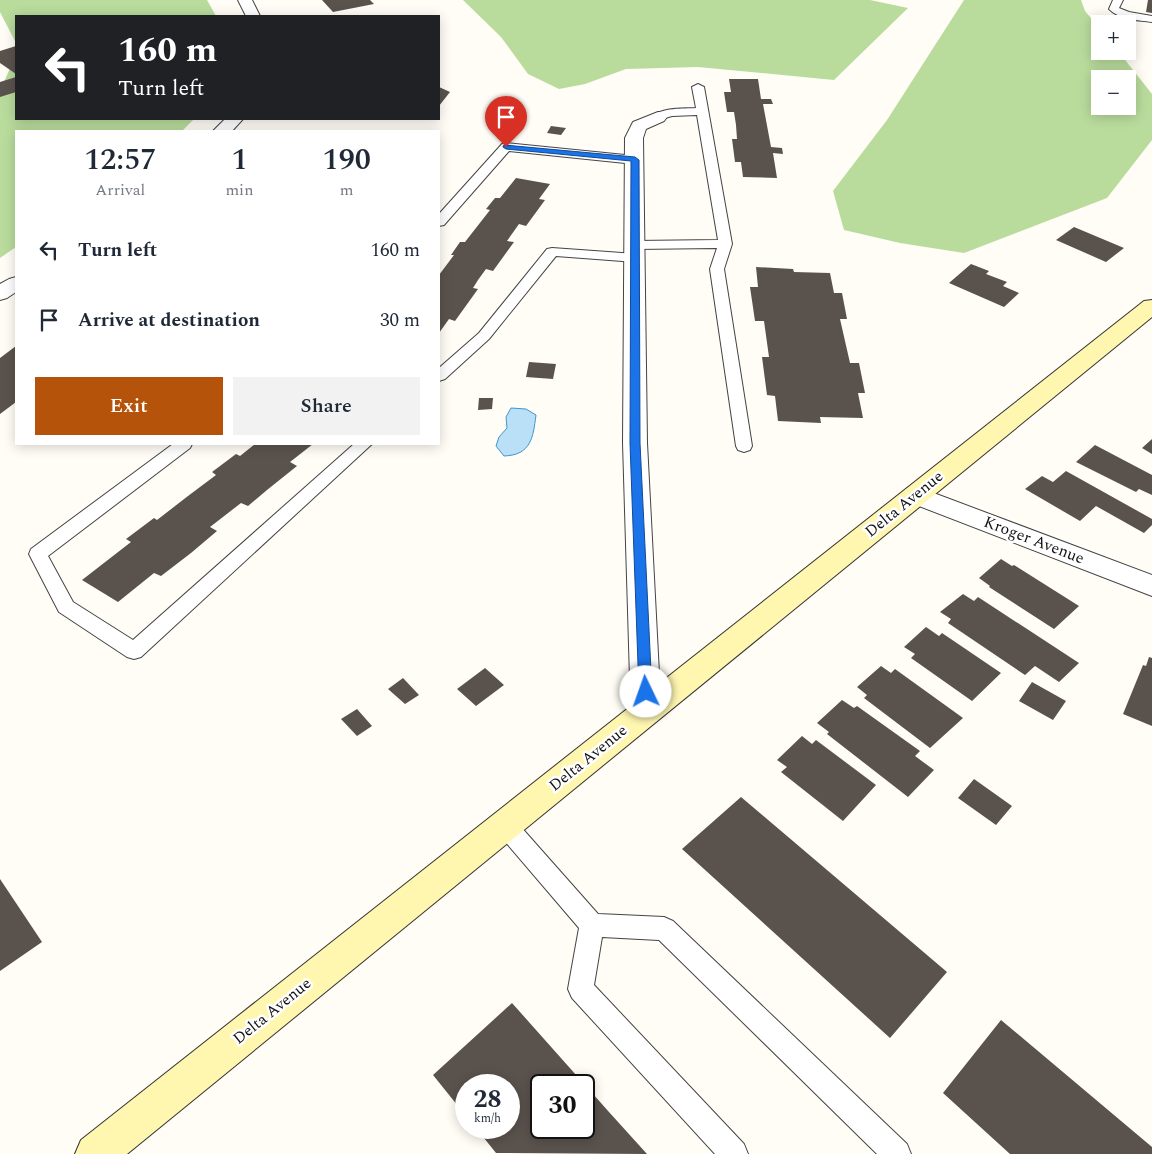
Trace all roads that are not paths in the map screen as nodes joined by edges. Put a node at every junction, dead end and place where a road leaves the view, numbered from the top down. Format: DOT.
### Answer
graph roads {
  1 [pos="245,0"];
  2 [pos="1118,0"];
  3 [pos="252,15"];
  4 [pos="1152,19"];
  5 [pos="698,87"];
  6 [pos="703,111"];
  7 [pos="658,117"];
  8 [pos="233,120"];
  9 [pos="223,130"];
  10 [pos="635,160"];
  11 [pos="440,221"];
  12 [pos="725,244"];
  13 [pos="636,252"];
  14 [pos="15,284"];
  15 [pos="0,294"];
  16 [pos="1152,306"];
  17 [pos="440,375"];
  18 [pos="183,445"];
  19 [pos="363,445"];
  20 [pos="744,446"];
  21 [pos="916,495"];
  22 [pos="1152,586"];
  23 [pos="646,712"];
  24 [pos="505,825"];
  25 [pos="592,926"];
  26 [pos="95,1154"];
  27 [pos="734,1154"];
  28 [pos="897,1154"];
  1 -- 3 [label="street"];
  2 -- 4 [label="lane"];
  5 -- 6 [label="lane"];
  6 -- 7 [label="lane"];
  6 -- 12 [label="lane"];
  7 -- 10 [label="street"];
  8 -- 9 [label="street"];
  10 -- 11 [label="lane"];
  10 -- 13 [label="street"];
  12 -- 13 [label="lane"];
  12 -- 20 [label="lane"];
  13 -- 17 [label="lane"];
  13 -- 23 [label="street"];
  14 -- 15 [label="street"];
  16 -- 21 [label="main road, Delta Avenue"];
  18 -- 19 [label="lane"];
  21 -- 22 [label="street, Kroger Avenue"];
  21 -- 23 [label="main road, Delta Avenue"];
  23 -- 24 [label="main road, Delta Avenue"];
  24 -- 25 [label="lane"];
  24 -- 26 [label="main road, Delta Avenue"];
  25 -- 27 [label="lane"];
  25 -- 28 [label="lane"];
}
